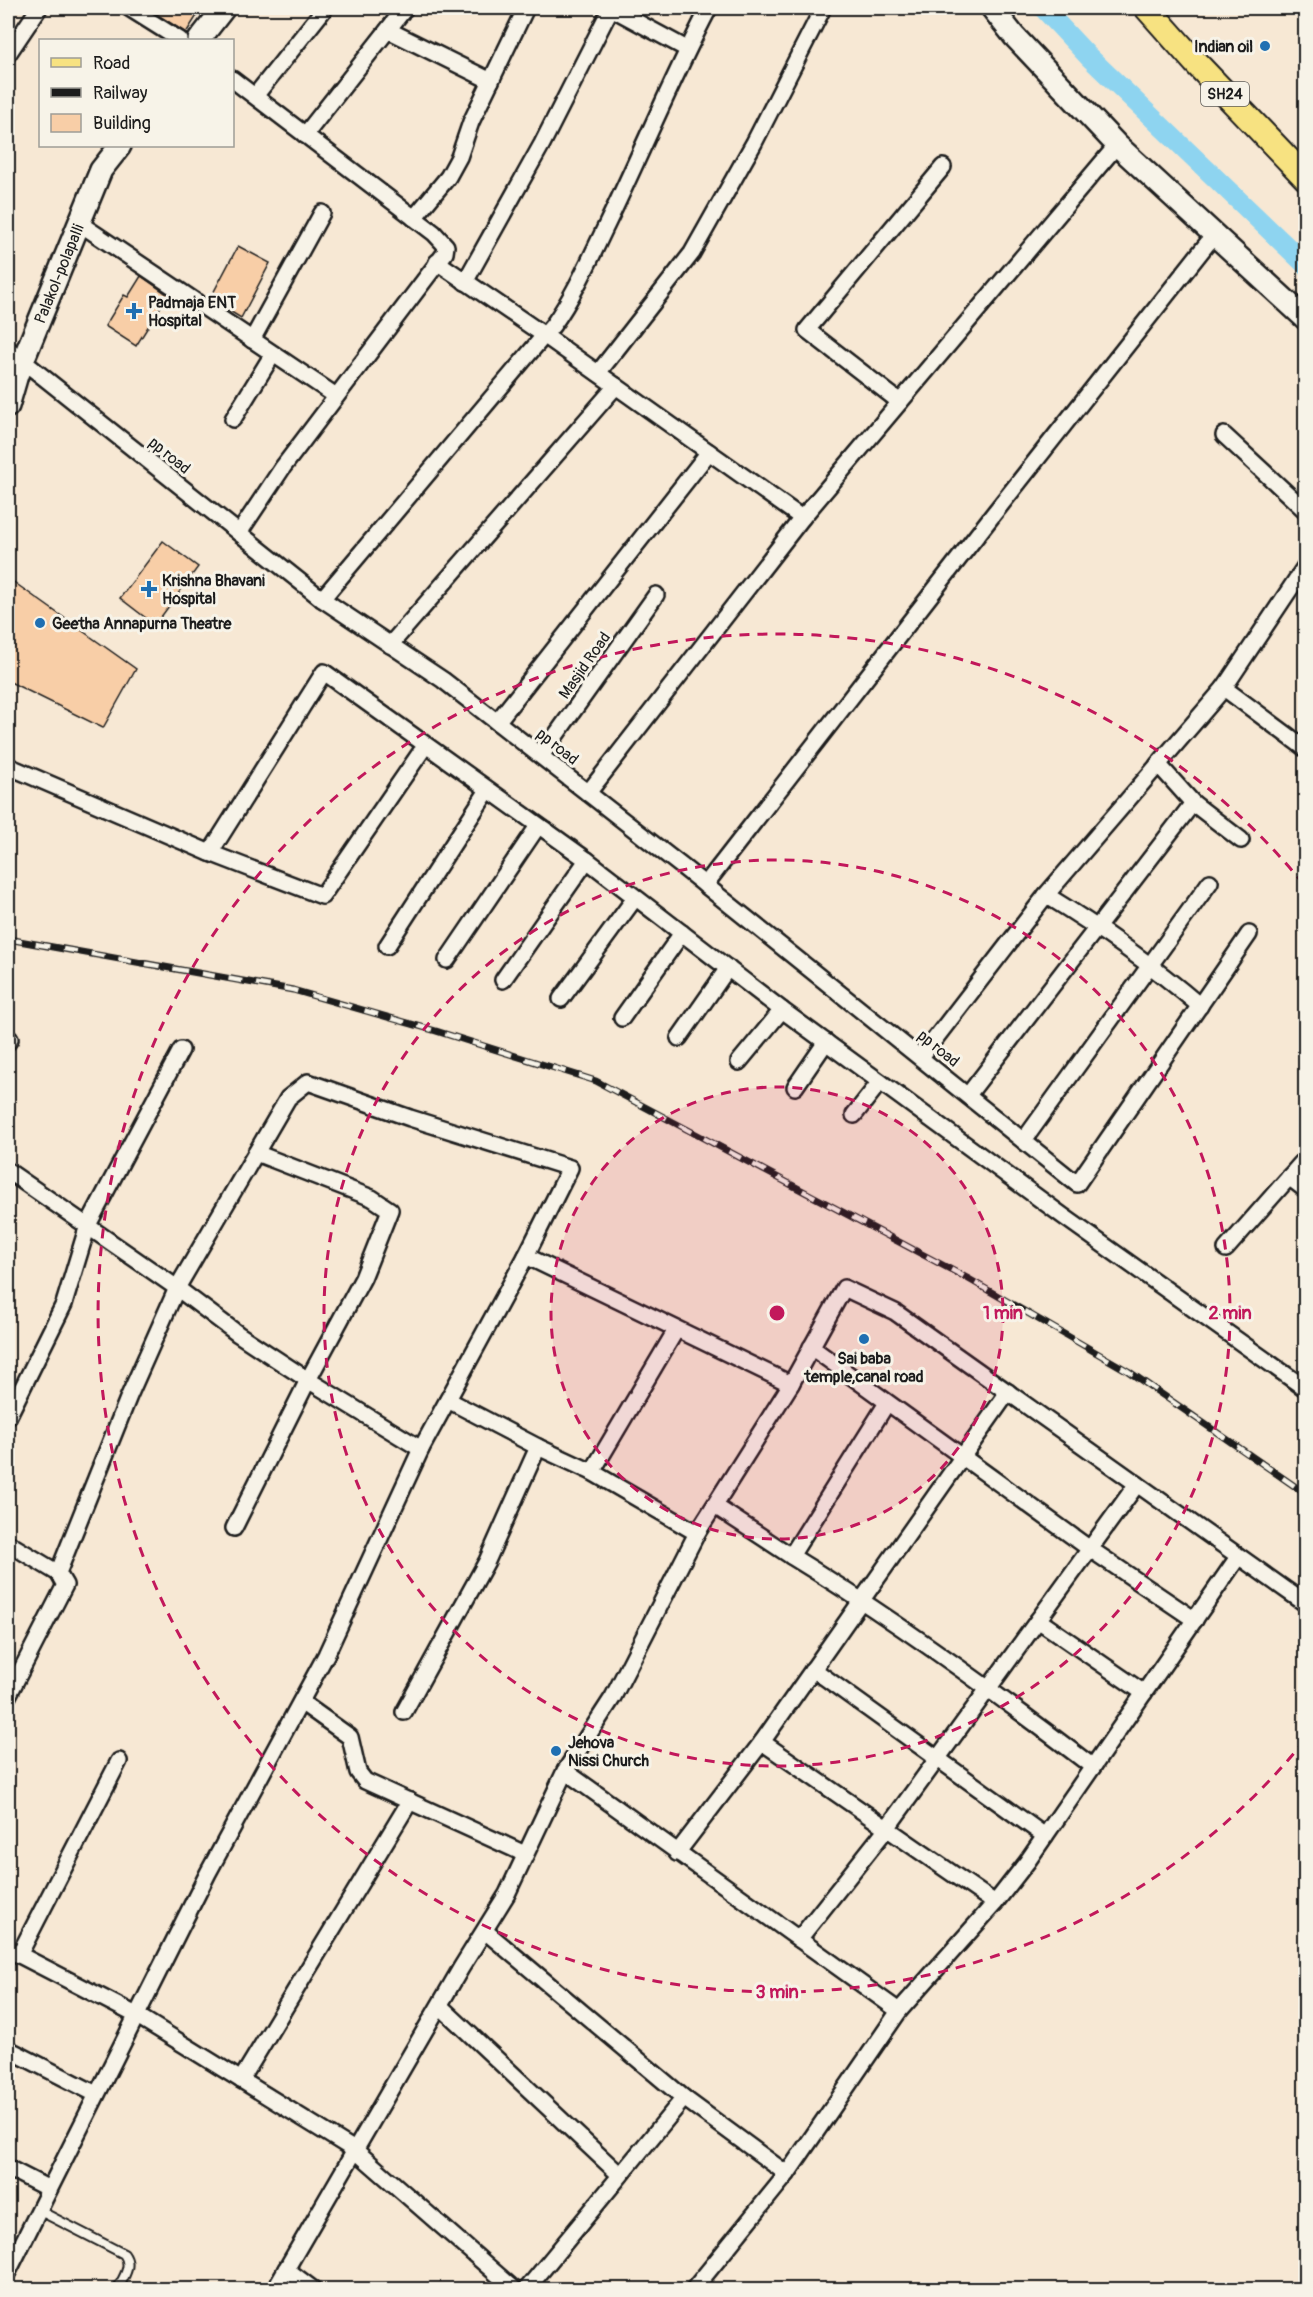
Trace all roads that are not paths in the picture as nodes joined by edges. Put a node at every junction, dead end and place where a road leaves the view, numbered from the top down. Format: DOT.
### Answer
graph roads {
  1 [pos="39,8"];
  2 [pos="129,8"];
  3 [pos="224,8"];
  4 [pos="325,8"];
  5 [pos="405,8"];
  6 [pos="526,8"];
  7 [pos="611,8"];
  8 [pos="709,8"];
  9 [pos="823,8"];
  10 [pos="992,8"];
  11 [pos="1147,8"];
  12 [pos="388,30"];
  13 [pos="178,39"];
  14 [pos="200,39"];
  15 [pos="687,49"];
  16 [pos="8,54"];
  17 [pos="234,80"];
  18 [pos="491,81"];
  19 [pos="255,96"];
  20 [pos="305,135"];
  21 [pos="1117,145"];
  22 [pos="119,147"];
  23 [pos="943,167"];
  24 [pos="1305,178"];
  25 [pos="322,213"];
  26 [pos="414,218"];
  27 [pos="79,223"];
  28 [pos="1215,235"];
  29 [pos="437,262"];
  30 [pos="465,282"];
  31 [pos="1305,319"];
  32 [pos="544,335"];
  33 [pos="252,340"];
  34 [pos="273,354"];
  35 [pos="15,355"];
  36 [pos="598,373"];
  37 [pos="616,386"];
  38 [pos="336,396"];
  39 [pos="900,402"];
  40 [pos="8,406"];
  41 [pos="233,419"];
  42 [pos="1224,435"];
  43 [pos="709,452"];
  44 [pos="1305,511"];
  45 [pos="802,518"];
  46 [pos="239,533"];
  47 [pos="1305,565"];
  48 [pos="656,595"];
  49 [pos="322,599"];
  50 [pos="390,645"];
  51 [pos="1224,688"];
  52 [pos="497,722"];
  53 [pos="425,746"];
  54 [pos="1305,749"];
  55 [pos="541,756"];
  56 [pos="1158,764"];
  57 [pos="8,766"];
  58 [pos="488,790"];
  59 [pos="588,793"];
  60 [pos="1192,803"];
  61 [pos="538,826"];
  62 [pos="1240,840"];
  63 [pos="210,853"];
  64 [pos="586,860"];
  65 [pos="1210,882"];
  66 [pos="705,885"];
  67 [pos="1046,895"];
  68 [pos="636,898"];
  69 [pos="1098,927"];
  70 [pos="682,933"];
  71 [pos="1249,934"];
  72 [pos="387,946"];
  73 [pos="447,960"];
  74 [pos="1150,964"];
  75 [pos="728,968"];
  76 [pos="503,980"];
  77 [pos="561,999"];
  78 [pos="1200,1006"];
  79 [pos="782,1010"];
  80 [pos="622,1018"];
  81 [pos="679,1038"];
  82 [pos="826,1042"];
  83 [pos="181,1050"];
  84 [pos="921,1057"];
  85 [pos="739,1062"];
  86 [pos="880,1082"];
  87 [pos="795,1087"];
  88 [pos="968,1095"];
  89 [pos="854,1115"];
  90 [pos="1024,1140"];
  91 [pos="256,1153"];
  92 [pos="1305,1158"];
  93 [pos="8,1171"];
  94 [pos="1289,1177"];
  95 [pos="1305,1190"];
  96 [pos="88,1225"];
  97 [pos="1226,1249"];
  98 [pos="526,1256"];
  99 [pos="177,1288"];
  100 [pos="676,1330"];
  101 [pos="811,1347"];
  102 [pos="308,1380"];
  103 [pos="791,1384"];
  104 [pos="1305,1389"];
  105 [pos="1008,1392"];
  106 [pos="448,1400"];
  107 [pos="887,1403"];
  108 [pos="8,1417"];
  109 [pos="538,1447"];
  110 [pos="421,1449"];
  111 [pos="962,1458"];
  112 [pos="592,1472"];
  113 [pos="1137,1484"];
  114 [pos="714,1506"];
  115 [pos="234,1528"];
  116 [pos="697,1533"];
  117 [pos="8,1543"];
  118 [pos="1090,1549"];
  119 [pos="791,1556"];
  120 [pos="1238,1557"];
  121 [pos="58,1573"];
  122 [pos="862,1599"];
  123 [pos="1305,1604"];
  124 [pos="1038,1620"];
  125 [pos="1195,1620"];
  126 [pos="813,1669"];
  127 [pos="989,1688"];
  128 [pos="1144,1693"];
  129 [pos="8,1696"];
  130 [pos="301,1702"];
  131 [pos="404,1712"];
  132 [pos="762,1742"];
  133 [pos="938,1758"];
  134 [pos="119,1761"];
  135 [pos="1093,1767"];
  136 [pos="565,1771"];
  137 [pos="410,1801"];
  138 [pos="887,1828"];
  139 [pos="1045,1836"];
  140 [pos="677,1853"];
  141 [pos="525,1854"];
  142 [pos="994,1903"];
  143 [pos="485,1931"];
  144 [pos="799,1939"];
  145 [pos="14,1952"];
  146 [pos="440,2006"];
  147 [pos="899,2011"];
  148 [pos="136,2015"];
  149 [pos="8,2049"];
  150 [pos="241,2080"];
  151 [pos="96,2094"];
  152 [pos="684,2098"];
  153 [pos="356,2151"];
  154 [pos="8,2168"];
  155 [pos="787,2174"];
  156 [pos="620,2175"];
  157 [pos="49,2189"];
  158 [pos="38,2210"];
  159 [pos="286,2269"];
  160 [pos="8,2271"];
  161 [pos="117,2289"];
  162 [pos="274,2289"];
  163 [pos="314,2289"];
  164 [pos="515,2289"];
  165 [pos="526,2289"];
  166 [pos="693,2289"];
  1 -- 16 [label="street"];
  2 -- 13 [label="street"];
  3 -- 14 [label="main road"];
  4 -- 19 [label="street"];
  5 -- 12 [label="street"];
  6 -- 18 [label="street"];
  7 -- 15 [label="street"];
  7 -- 30 [label="street"];
  8 -- 15 [label="street"];
  9 -- 36 [label="street"];
  10 -- 21 [label="main road"];
  11 -- 24 [label="main road, SH24"];
  12 -- 18 [label="street"];
  12 -- 20 [label="street"];
  15 -- 32 [label="street"];
  17 -- 19 [label="street"];
  18 -- 26 [label="street"];
  19 -- 20 [label="street"];
  20 -- 26 [label="street"];
  21 -- 28 [label="main road"];
  21 -- 39 [label="street"];
  22 -- 27 [label="main road, Palakol-polapalli"];
  23 -- 39 [label="street"];
  25 -- 33 [label="street"];
  26 -- 29 [label="street"];
  27 -- 33 [label="street"];
  27 -- 35 [label="main road, Palakol-polapalli"];
  28 -- 31 [label="main road"];
  28 -- 66 [label="street"];
  29 -- 30 [label="street"];
  29 -- 38 [label="street"];
  30 -- 32 [label="street"];
  32 -- 36 [label="street"];
  32 -- 49 [label="street"];
  33 -- 34 [label="street"];
  34 -- 38 [label="street"];
  34 -- 41 [label="street"];
  35 -- 40 [label="main road, Palakol-polapalli"];
  35 -- 46 [label="street, pp road"];
  36 -- 37 [label="street"];
  37 -- 43 [label="street"];
  37 -- 50 [label="street"];
  38 -- 46 [label="street"];
  39 -- 45 [label="street"];
  42 -- 44 [label="street"];
  43 -- 45 [label="street"];
  43 -- 52 [label="street"];
  45 -- 59 [label="street"];
  46 -- 49 [label="street, pp road"];
  47 -- 51 [label="street"];
  48 -- 55 [label="street, Masjid Road"];
  49 -- 50 [label="street, pp road"];
  50 -- 52 [label="street, pp road"];
  51 -- 54 [label="street"];
  51 -- 56 [label="street"];
  52 -- 55 [label="street, pp road"];
  53 -- 58 [label="street"];
  53 -- 63 [label="street"];
  53 -- 63 [label="street"];
  55 -- 59 [label="street, pp road"];
  56 -- 60 [label="street"];
  56 -- 67 [label="street"];
  57 -- 63 [label="street"];
  58 -- 61 [label="street"];
  58 -- 72 [label="street"];
  59 -- 66 [label="street, pp road"];
  60 -- 62 [label="street"];
  60 -- 69 [label="street"];
  61 -- 64 [label="street"];
  61 -- 73 [label="street"];
  64 -- 68 [label="street"];
  64 -- 76 [label="street"];
  65 -- 74 [label="street"];
  66 -- 84 [label="street, pp road"];
  67 -- 69 [label="street"];
  67 -- 84 [label="street"];
  68 -- 70 [label="street"];
  68 -- 77 [label="street"];
  69 -- 74 [label="street"];
  69 -- 88 [label="street"];
  70 -- 75 [label="street"];
  70 -- 80 [label="street"];
  71 -- 78 [label="street"];
  74 -- 78 [label="street"];
  74 -- 90 [label="street"];
  75 -- 79 [label="street"];
  75 -- 81 [label="street"];
  78 -- 90 [label="street, pp road"];
  79 -- 82 [label="street"];
  79 -- 85 [label="street"];
  82 -- 86 [label="street"];
  82 -- 87 [label="street"];
  83 -- 96 [label="street"];
  84 -- 88 [label="street, pp road"];
  86 -- 89 [label="street"];
  86 -- 104 [label="street"];
  88 -- 90 [label="street, pp road"];
  91 -- 98 [label="street"];
  91 -- 99 [label="street"];
  91 -- 102 [label="street"];
  92 -- 94 [label="street"];
  93 -- 96 [label="street"];
  94 -- 95 [label="street"];
  94 -- 97 [label="street"];
  96 -- 99 [label="street"];
  96 -- 108 [label="street"];
  98 -- 100 [label="street"];
  98 -- 106 [label="street"];
  99 -- 102 [label="street"];
  99 -- 121 [label="street"];
  100 -- 103 [label="street"];
  100 -- 112 [label="street"];
  101 -- 103 [label="street"];
  101 -- 105 [label="street"];
  101 -- 107 [label="street"];
  102 -- 110 [label="street"];
  102 -- 115 [label="street"];
  103 -- 114 [label="street"];
  105 -- 111 [label="street"];
  105 -- 113 [label="street"];
  106 -- 109 [label="street"];
  106 -- 110 [label="street"];
  107 -- 111 [label="street"];
  107 -- 119 [label="street"];
  109 -- 112 [label="street"];
  109 -- 131 [label="street"];
  110 -- 130 [label="street"];
  111 -- 118 [label="street"];
  111 -- 122 [label="street"];
  112 -- 116 [label="street"];
  113 -- 118 [label="street"];
  113 -- 120 [label="street"];
  114 -- 116 [label="street"];
  114 -- 119 [label="street"];
  116 -- 136 [label="street"];
  117 -- 121 [label="street"];
  118 -- 124 [label="street"];
  118 -- 125 [label="street"];
  119 -- 122 [label="street"];
  120 -- 123 [label="street"];
  120 -- 125 [label="street"];
  121 -- 129 [label="street"];
  122 -- 126 [label="street"];
  122 -- 127 [label="street"];
  124 -- 127 [label="street"];
  124 -- 128 [label="street"];
  125 -- 128 [label="street"];
  126 -- 132 [label="street"];
  126 -- 133 [label="street"];
  127 -- 133 [label="street"];
  127 -- 135 [label="street"];
  128 -- 135 [label="street"];
  130 -- 137 [label="street"];
  130 -- 148 [label="street"];
  132 -- 138 [label="street"];
  132 -- 140 [label="street"];
  133 -- 138 [label="street"];
  133 -- 139 [label="street"];
  134 -- 145 [label="street"];
  135 -- 139 [label="street"];
  136 -- 140 [label="street"];
  136 -- 141 [label="street"];
  137 -- 141 [label="street"];
  137 -- 150 [label="street"];
  138 -- 142 [label="street"];
  138 -- 144 [label="street"];
  139 -- 142 [label="street"];
  140 -- 144 [label="street"];
  141 -- 143 [label="street"];
  142 -- 147 [label="street"];
  143 -- 146 [label="street"];
  143 -- 152 [label="street"];
  144 -- 147 [label="street"];
  145 -- 148 [label="street"];
  146 -- 153 [label="street"];
  146 -- 156 [label="street"];
  147 -- 155 [label="street"];
  148 -- 150 [label="street"];
  148 -- 151 [label="street"];
  149 -- 151 [label="street"];
  150 -- 153 [label="street"];
  151 -- 157 [label="street"];
  152 -- 155 [label="street"];
  152 -- 156 [label="street"];
  153 -- 159 [label="street"];
  153 -- 164 [label="street"];
  154 -- 157 [label="street"];
  155 -- 166 [label="street"];
  156 -- 165 [label="street"];
  157 -- 158 [label="street"];
  158 -- 160 [label="street"];
  158 -- 161 [label="lane"];
  159 -- 162 [label="street"];
  159 -- 163 [label="street"];
}
